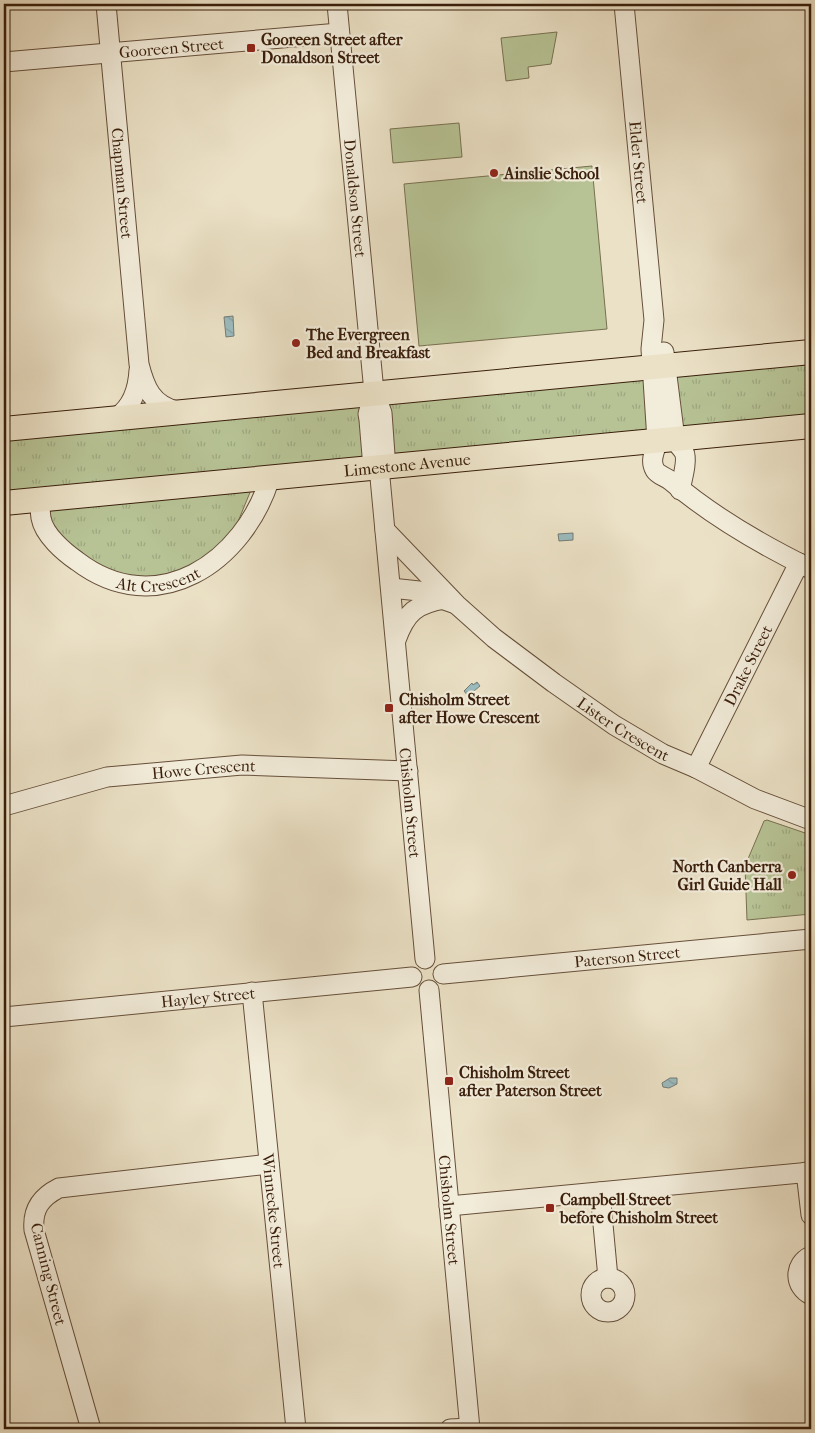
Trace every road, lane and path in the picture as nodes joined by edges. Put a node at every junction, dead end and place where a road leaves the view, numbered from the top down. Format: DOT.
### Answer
graph roads {
  1 [pos="106,4"];
  2 [pos="336,4"];
  3 [pos="624,4"];
  4 [pos="339,33"];
  5 [pos="110,53"];
  6 [pos="4,62"];
  7 [pos="811,352"];
  8 [pos="140,364"];
  9 [pos="659,366"];
  10 [pos="374,392"];
  11 [pos="177,412"];
  12 [pos="117,418"];
  13 [pos="811,426"];
  14 [pos="4,429"];
  15 [pos="666,440"];
  16 [pos="379,467"];
  17 [pos="270,478"];
  18 [pos="680,490"];
  19 [pos="40,499"];
  20 [pos="4,503"];
  21 [pos="386,530"];
  22 [pos="805,566"];
  23 [pos="391,588"];
  24 [pos="451,602"];
  25 [pos="396,640"];
  26 [pos="696,768"];
  27 [pos="408,771"];
  28 [pos="4,806"];
  29 [pos="811,820"];
  30 [pos="811,939"];
  31 [pos="426,959"];
  32 [pos="443,974"];
  33 [pos="412,977"];
  34 [pos="429,990"];
  35 [pos="252,992"];
  36 [pos="4,1017"];
  37 [pos="270,1164"];
  38 [pos="809,1172"];
  39 [pos="600,1192"];
  40 [pos="448,1206"];
  41 [pos="811,1215"];
  42 [pos="811,1256"];
  43 [pos="608,1278"];
  44 [pos="811,1296"];
  45 [pos="91,1429"];
  46 [pos="296,1429"];
  47 [pos="450,1429"];
  48 [pos="470,1429"];
  1 -- 5 [label="street, Chapman Street"];
  2 -- 4 [label="street, Donaldson Street"];
  3 -- 9 [label="street, Elder Street"];
  4 -- 5 [label="street, Gooreen Street"];
  4 -- 10 [label="street, Donaldson Street"];
  5 -- 6 [label="street, Gooreen Street"];
  5 -- 8 [label="street, Chapman Street"];
  7 -- 9 [label="main road"];
  8 -- 11 [label="street, Chapman Street"];
  8 -- 12 [label="street, Chapman Street"];
  9 -- 10 [label="main road"];
  9 -- 15 [label="street, Elder Street"];
  10 -- 11 [label="main road"];
  10 -- 16 [label="street, Chisholm Street"];
  11 -- 12 [label="main road"];
  12 -- 14 [label="main road"];
  13 -- 15 [label="main road, Limestone Avenue"];
  15 -- 16 [label="main road, Limestone Avenue"];
  15 -- 18 [label="street"];
  15 -- 18 [label="street"];
  16 -- 17 [label="main road, Limestone Avenue"];
  16 -- 21 [label="street, Chisholm Street"];
  17 -- 19 [label="main road, Limestone Avenue"];
  17 -- 19 [label="street, Alt Crescent"];
  18 -- 22 [label="street"];
  19 -- 20 [label="main road, Limestone Avenue"];
  21 -- 23 [label="street, Chisholm Street"];
  21 -- 24 [label="street, Lister Crescent"];
  22 -- 26 [label="street, Drake Street"];
  23 -- 24 [label="street, Lister Crescent"];
  23 -- 25 [label="street, Chisholm Street"];
  24 -- 25 [label="street"];
  24 -- 26 [label="street, Lister Crescent"];
  25 -- 27 [label="street, Chisholm Street"];
  26 -- 29 [label="street, Lister Crescent"];
  27 -- 28 [label="street, Howe Crescent"];
  27 -- 31 [label="street, Chisholm Street"];
  30 -- 32 [label="street, Paterson Street"];
  31 -- 32 [label="street"];
  31 -- 33 [label="street"];
  32 -- 34 [label="street"];
  33 -- 34 [label="street"];
  33 -- 35 [label="street, Hayley Street"];
  34 -- 40 [label="street, Chisholm Street"];
  35 -- 36 [label="street, Hayley Street"];
  35 -- 37 [label="street, Winnecke Street"];
  37 -- 45 [label="street, Canning Street"];
  37 -- 46 [label="street, Winnecke Street"];
  38 -- 39 [label="street"];
  38 -- 41 [label="street"];
  39 -- 40 [label="street"];
  39 -- 43 [label="street"];
  40 -- 48 [label="street, Chisholm Street"];
  42 -- 44 [label="street"];
  47 -- 48 [label="street"];
}
